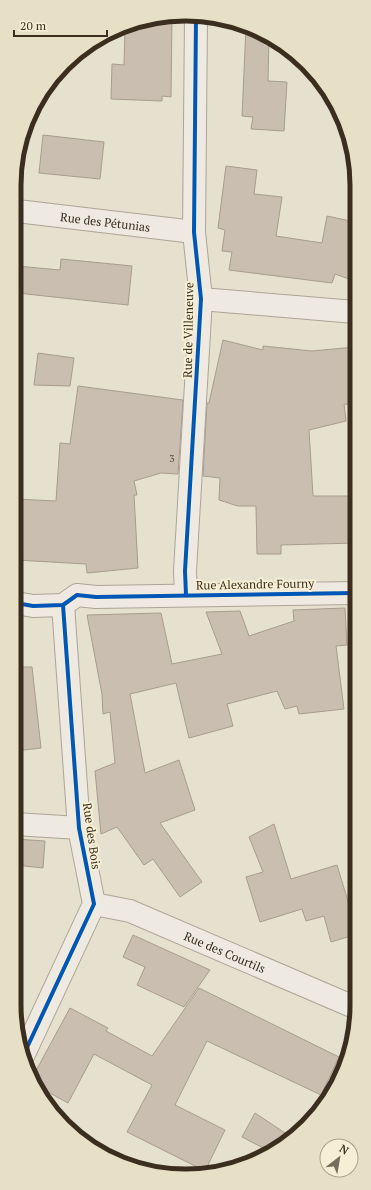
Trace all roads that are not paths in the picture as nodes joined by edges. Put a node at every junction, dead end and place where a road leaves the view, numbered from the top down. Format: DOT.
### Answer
graph roads {
  1 [pos="196,21"];
  2 [pos="21,211"];
  3 [pos="194,232"];
  4 [pos="201,298"];
  5 [pos="350,312"];
  6 [pos="350,593"];
  7 [pos="186,595"];
  8 [pos="21,604"];
  9 [pos="63,605"];
  10 [pos="21,824"];
  11 [pos="79,828"];
  12 [pos="94,904"];
  13 [pos="350,1005"];
  14 [pos="27,1047"];
  1 -- 3 [label="street, Rue de Villeneuve"];
  2 -- 3 [label="street, Rue des Pétunias"];
  3 -- 4 [label="street, Rue de Villeneuve"];
  4 -- 5 [label="street, Rue de Villeneuve"];
  4 -- 7 [label="street, Rue de Villeneuve"];
  6 -- 7 [label="street, Rue Alexandre Fourny"];
  7 -- 9 [label="street, Rue Alexandre Fourny"];
  8 -- 9 [label="street, Rue Alexandre Fourny"];
  9 -- 11 [label="street, Rue des Bois"];
  10 -- 11 [label="street"];
  11 -- 12 [label="street, Rue des Bois"];
  12 -- 13 [label="street, Rue des Courtils"];
  12 -- 14 [label="street"];
}
